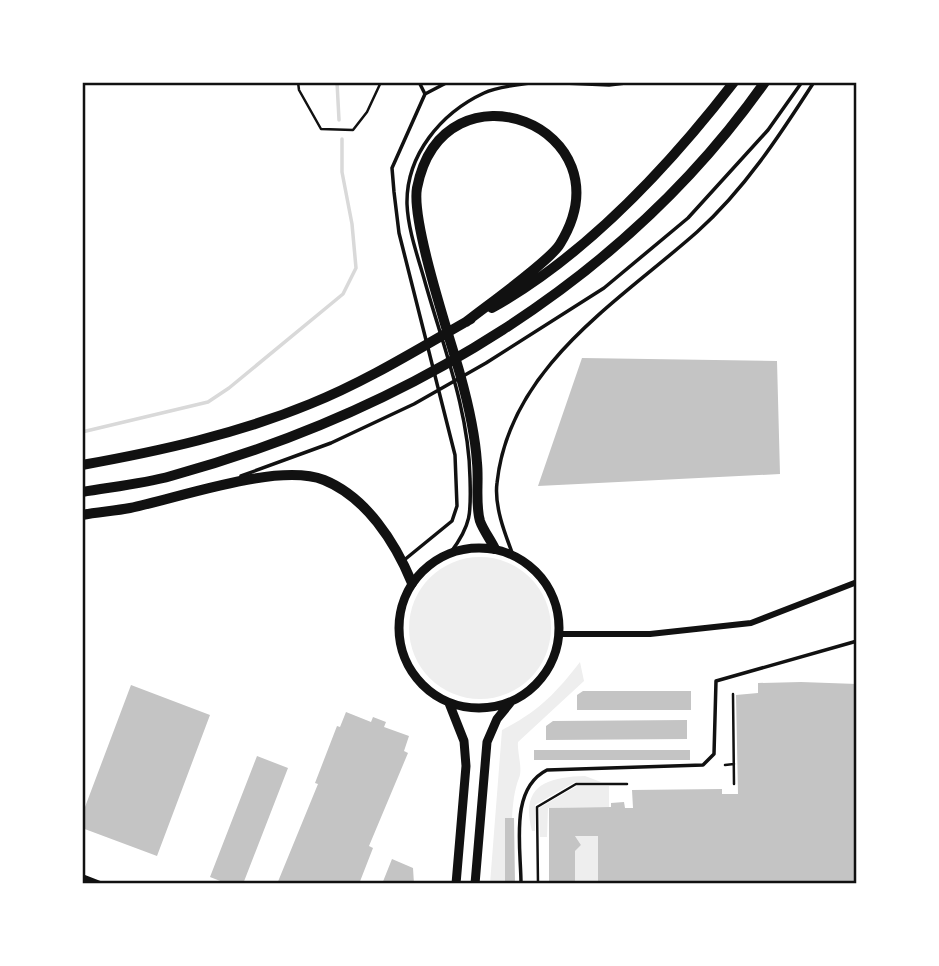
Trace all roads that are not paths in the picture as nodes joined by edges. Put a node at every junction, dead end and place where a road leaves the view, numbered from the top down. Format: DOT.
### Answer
graph roads {
  1 [pos="419,82"];
  2 [pos="448,82"];
  3 [pos="536,82"];
  4 [pos="541,82"];
  5 [pos="634,82"];
  6 [pos="734,82"];
  7 [pos="765,82"];
  8 [pos="802,82"];
  9 [pos="814,82"];
  10 [pos="425,94"];
  11 [pos="432,287"];
  12 [pos="466,322"];
  13 [pos="468,420"];
  14 [pos="82,465"];
  15 [pos="213,488"];
  16 [pos="82,492"];
  17 [pos="82,514"];
  18 [pos="495,549"];
  19 [pos="451,552"];
  20 [pos="513,555"];
  21 [pos="404,561"];
  22 [pos="857,582"];
  23 [pos="412,583"];
  24 [pos="559,634"];
  25 [pos="857,641"];
  26 [pos="511,702"];
  27 [pos="449,703"];
  28 [pos="82,877"];
  29 [pos="100,884"];
  30 [pos="456,884"];
  31 [pos="475,884"];
  32 [pos="521,884"];
  1 -- 10 [label="lane"];
  2 -- 10 [label="lane"];
  3 -- 11 [label="lane"];
  4 -- 5 [label="lane"];
  6 -- 12 [label="highway"];
  7 -- 16 [label="highway"];
  8 -- 15 [label="lane"];
  9 -- 20 [label="lane"];
  10 -- 21 [label="lane"];
  11 -- 12 [label="highway"];
  11 -- 13 [label="highway"];
  12 -- 14 [label="highway"];
  13 -- 18 [label="highway"];
  13 -- 19 [label="lane"];
  15 -- 17 [label="highway"];
  15 -- 21 [label="highway"];
  18 -- 19 [label="main road"];
  18 -- 20 [label="main road"];
  19 -- 23 [label="main road"];
  20 -- 24 [label="main road"];
  21 -- 23 [label="highway"];
  22 -- 24 [label="street"];
  23 -- 27 [label="main road"];
  24 -- 26 [label="main road"];
  25 -- 32 [label="lane"];
  26 -- 27 [label="main road"];
  26 -- 31 [label="main road"];
  27 -- 30 [label="main road"];
  28 -- 29 [label="street"];
}
